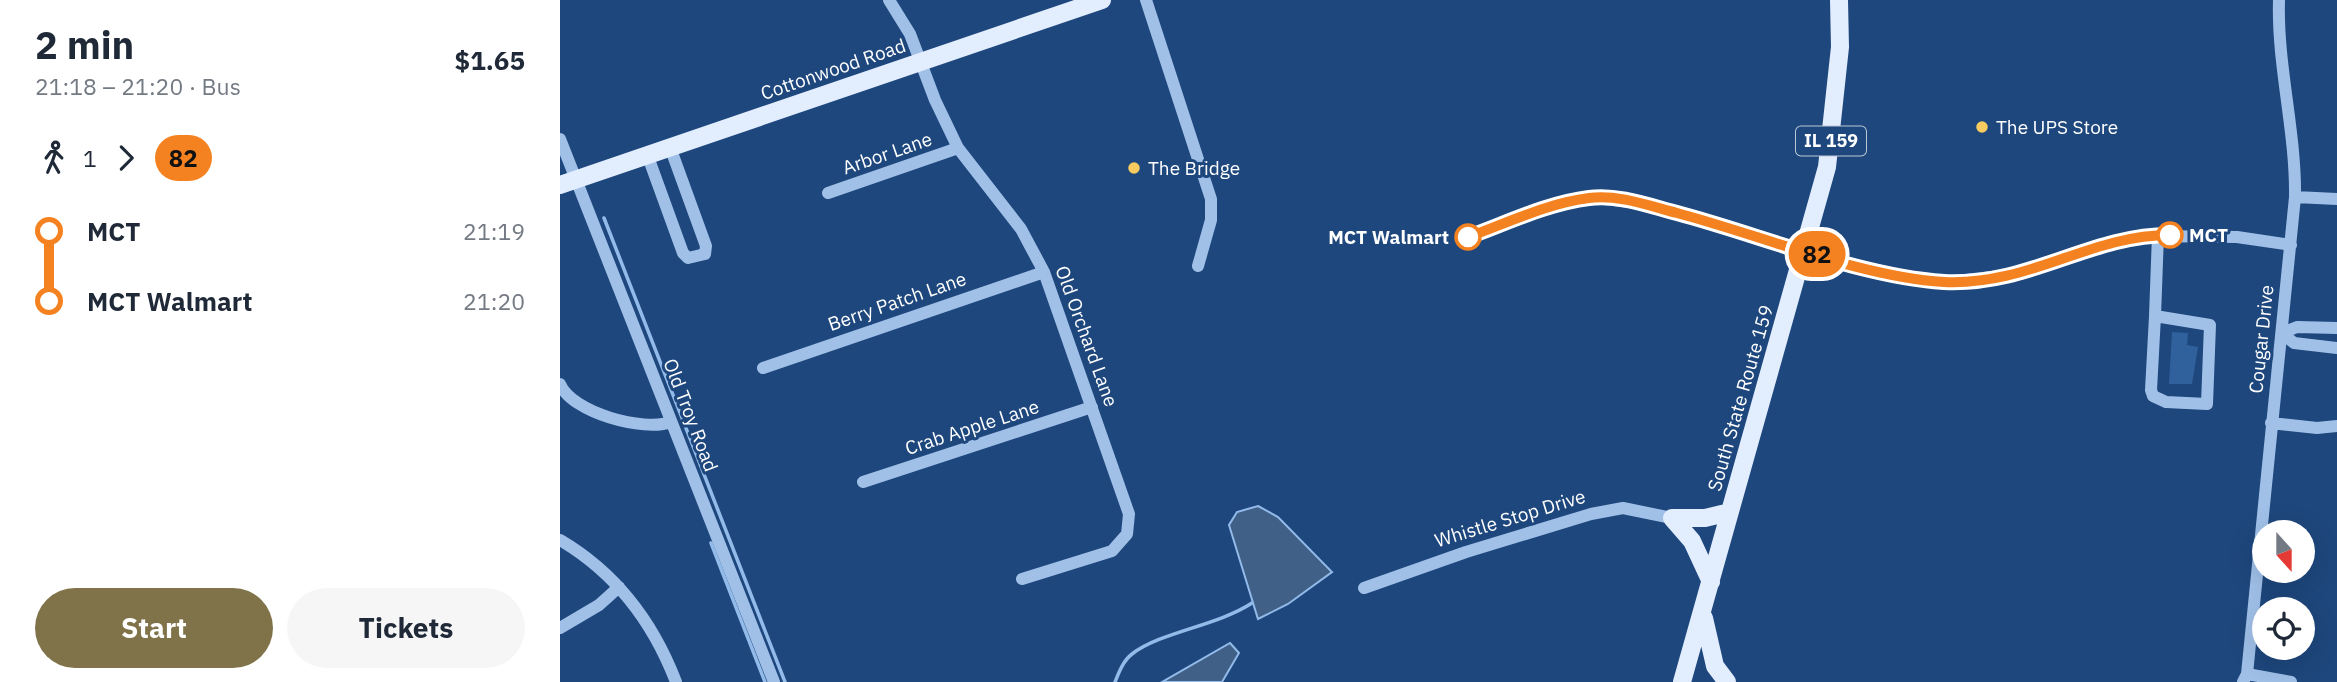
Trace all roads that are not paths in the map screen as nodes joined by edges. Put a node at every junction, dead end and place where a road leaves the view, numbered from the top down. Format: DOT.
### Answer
graph roads {
  1 [pos="889,0"];
  2 [pos="1102,0"];
  3 [pos="1146,0"];
  4 [pos="1839,0"];
  5 [pos="2279,0"];
  6 [pos="922,61"];
  7 [pos="560,139"];
  8 [pos="670,147"];
  9 [pos="958,148"];
  10 [pos="648,154"];
  11 [pos="568,182"];
  12 [pos="828,192"];
  13 [pos="2295,197"];
  14 [pos="2337,199"];
  15 [pos="2158,235"];
  16 [pos="1468,237"];
  17 [pos="2291,245"];
  18 [pos="1805,250"];
  19 [pos="1198,266"];
  20 [pos="1044,272"];
  21 [pos="2155,316"];
  22 [pos="2337,328"];
  23 [pos="2282,333"];
  24 [pos="2337,348"];
  25 [pos="763,368"];
  26 [pos="560,384"];
  27 [pos="1093,407"];
  28 [pos="671,422"];
  29 [pos="2271,423"];
  30 [pos="2337,426"];
  31 [pos="863,482"];
  32 [pos="1730,512"];
  33 [pos="1672,518"];
  34 [pos="560,540"];
  35 [pos="1022,579"];
  36 [pos="1711,582"];
  37 [pos="619,587"];
  38 [pos="1364,588"];
  39 [pos="1703,607"];
  40 [pos="560,628"];
  41 [pos="2245,678"];
  42 [pos="676,682"];
  43 [pos="774,682"];
  44 [pos="1684,682"];
  45 [pos="1727,682"];
  46 [pos="2291,682"];
  1 -- 6 [label="street, Old Orchard Lane"];
  2 -- 6 [label="main road, Cottonwood Road"];
  3 -- 19 [label="street"];
  4 -- 18 [label="main road, South State Route 159 / IL 159"];
  5 -- 13 [label="street, Cougar Drive"];
  6 -- 8 [label="main road, Cottonwood Road"];
  6 -- 9 [label="street, Old Orchard Lane"];
  7 -- 11 [label="street, Old Troy Road"];
  8 -- 10 [label="main road, Cottonwood Road"];
  8 -- 10 [label="street"];
  9 -- 12 [label="street, Arbor Lane"];
  9 -- 20 [label="street, Old Orchard Lane"];
  10 -- 11 [label="main road, Cottonwood Road"];
  11 -- 28 [label="street, Old Troy Road"];
  13 -- 14 [label="street"];
  13 -- 17 [label="street, Cougar Drive"];
  15 -- 17 [label="street"];
  15 -- 18 [label="street"];
  15 -- 21 [label="street"];
  16 -- 18 [label="street"];
  17 -- 23 [label="street, Cougar Drive"];
  18 -- 32 [label="main road, South State Route 159 / IL 159"];
  20 -- 25 [label="street, Berry Patch Lane"];
  20 -- 27 [label="street, Old Orchard Lane"];
  21 -- 21 [label="street"];
  22 -- 23 [label="street"];
  23 -- 24 [label="street"];
  23 -- 29 [label="street, Cougar Drive"];
  26 -- 28 [label="street"];
  27 -- 31 [label="street, Crab Apple Lane"];
  27 -- 35 [label="street, Old Orchard Lane"];
  28 -- 43 [label="street, Old Troy Road"];
  29 -- 30 [label="street"];
  29 -- 41 [label="street, Cougar Drive"];
  32 -- 33 [label="main road, Whistle Stop Drive"];
  32 -- 36 [label="main road, South State Route 159 / IL 159"];
  33 -- 36 [label="main road"];
  33 -- 38 [label="street, Whistle Stop Drive"];
  34 -- 37 [label="street"];
  36 -- 39 [label="main road, South State Route 159 / IL 159"];
  37 -- 40 [label="street"];
  37 -- 42 [label="street"];
  39 -- 44 [label="main road, South State Route 159 / IL 159"];
  39 -- 45 [label="main road"];
  41 -- 46 [label="street"];
}
